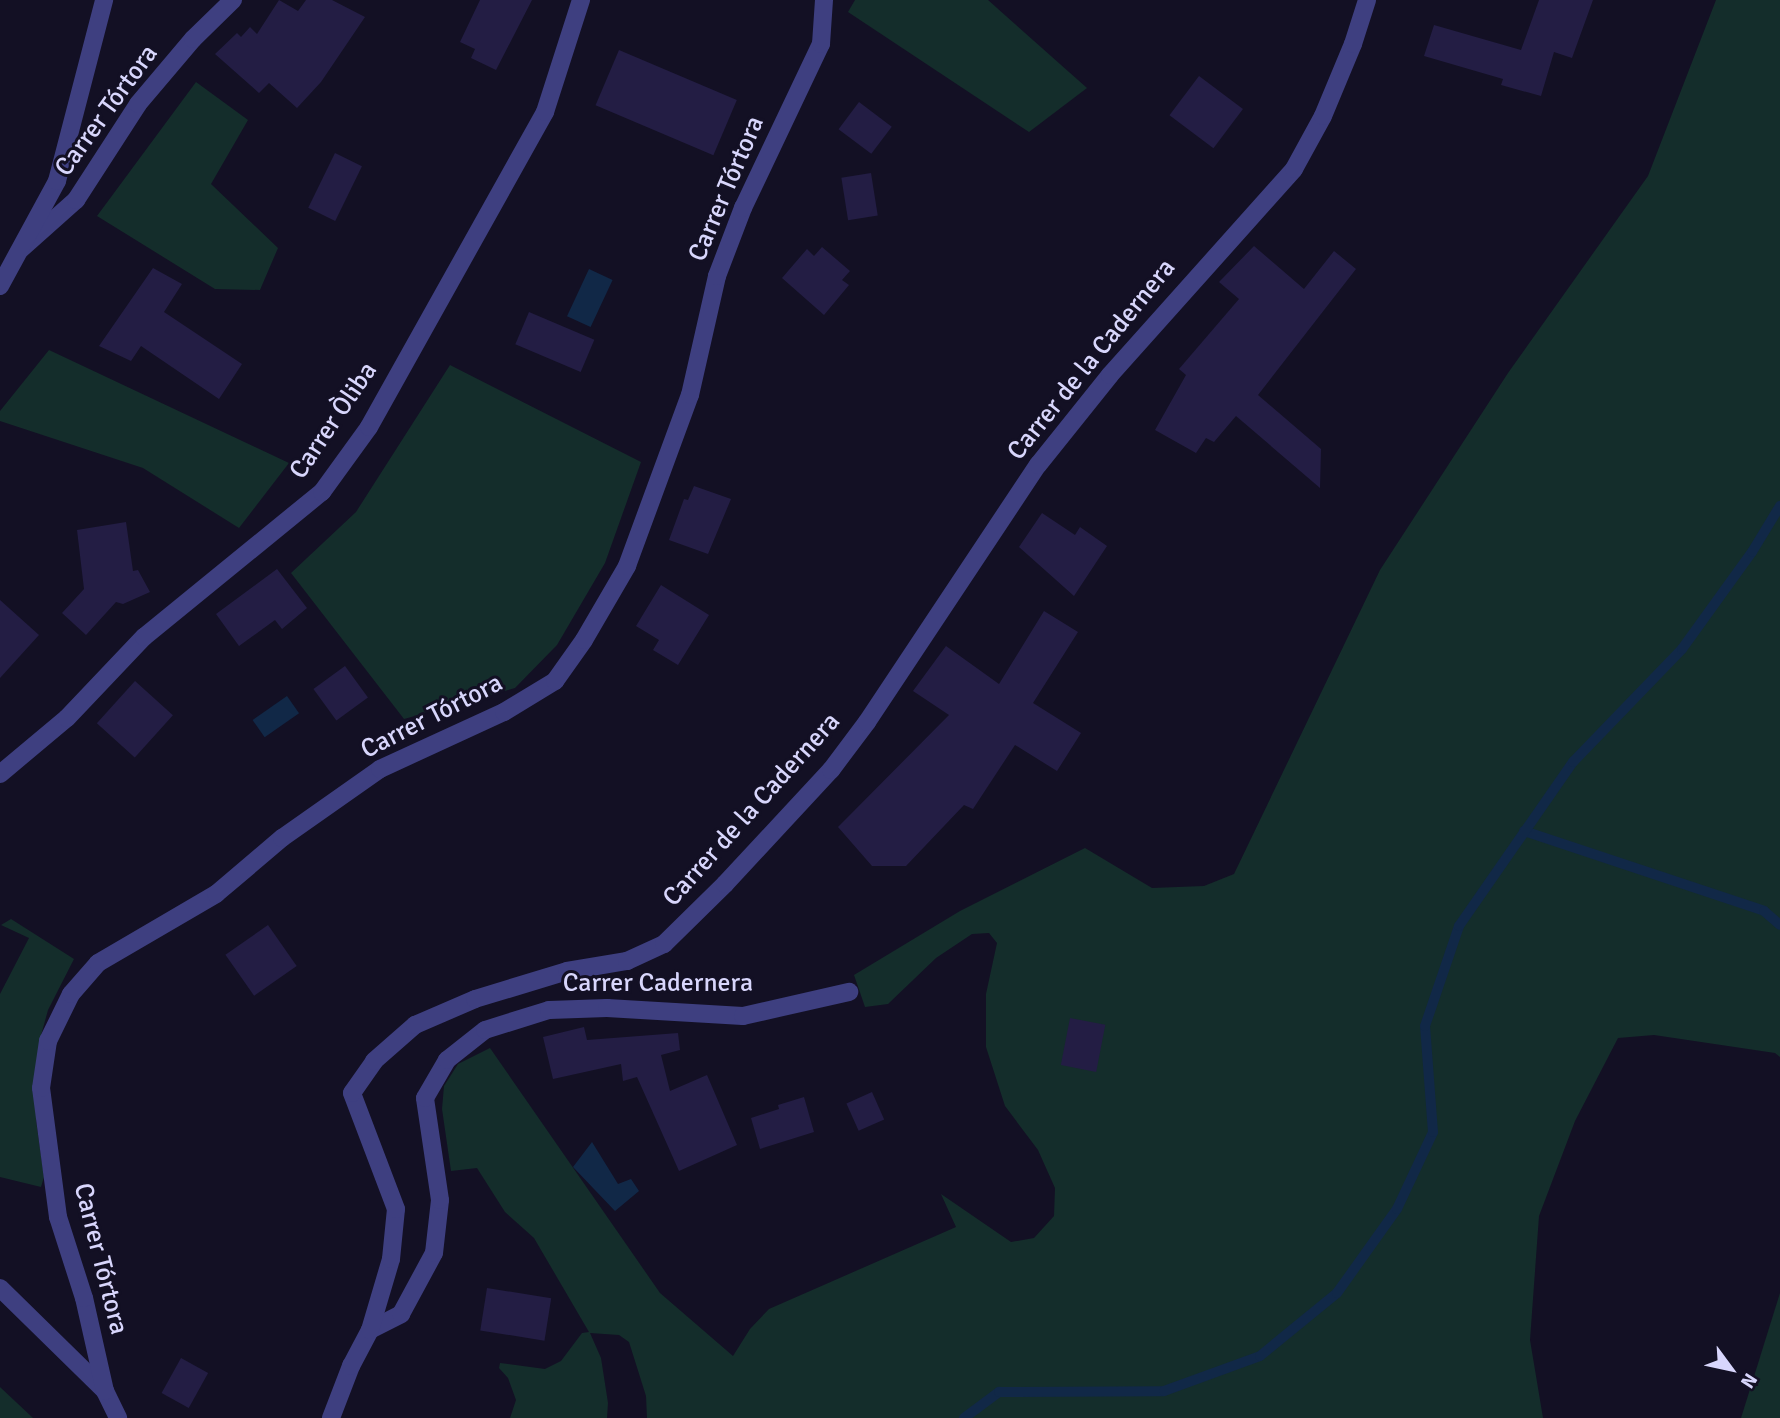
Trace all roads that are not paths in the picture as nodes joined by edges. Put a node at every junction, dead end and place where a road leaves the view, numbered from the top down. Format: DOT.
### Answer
graph roads {
  1 [pos="104,0"];
  2 [pos="233,0"];
  3 [pos="581,0"];
  4 [pos="824,0"];
  5 [pos="1367,0"];
  6 [pos="21,249"];
  7 [pos="0,286"];
  8 [pos="0,774"];
  9 [pos="849,992"];
  10 [pos="0,1288"];
  11 [pos="370,1330"];
  12 [pos="105,1391"];
  13 [pos="118,1418"];
  14 [pos="331,1418"];
  1 -- 6 [label="street"];
  2 -- 6 [label="street, Carrer Tórtora"];
  3 -- 8 [label="street, Carrer Òliba"];
  4 -- 12 [label="street, Carrer Tórtora"];
  5 -- 11 [label="street, Carrer de la Cadernera"];
  6 -- 7 [label="street"];
  9 -- 11 [label="street, Carrer Cadernera"];
  10 -- 12 [label="street"];
  11 -- 14 [label="street, Carrer de la Cadernera"];
  12 -- 13 [label="street"];
}
